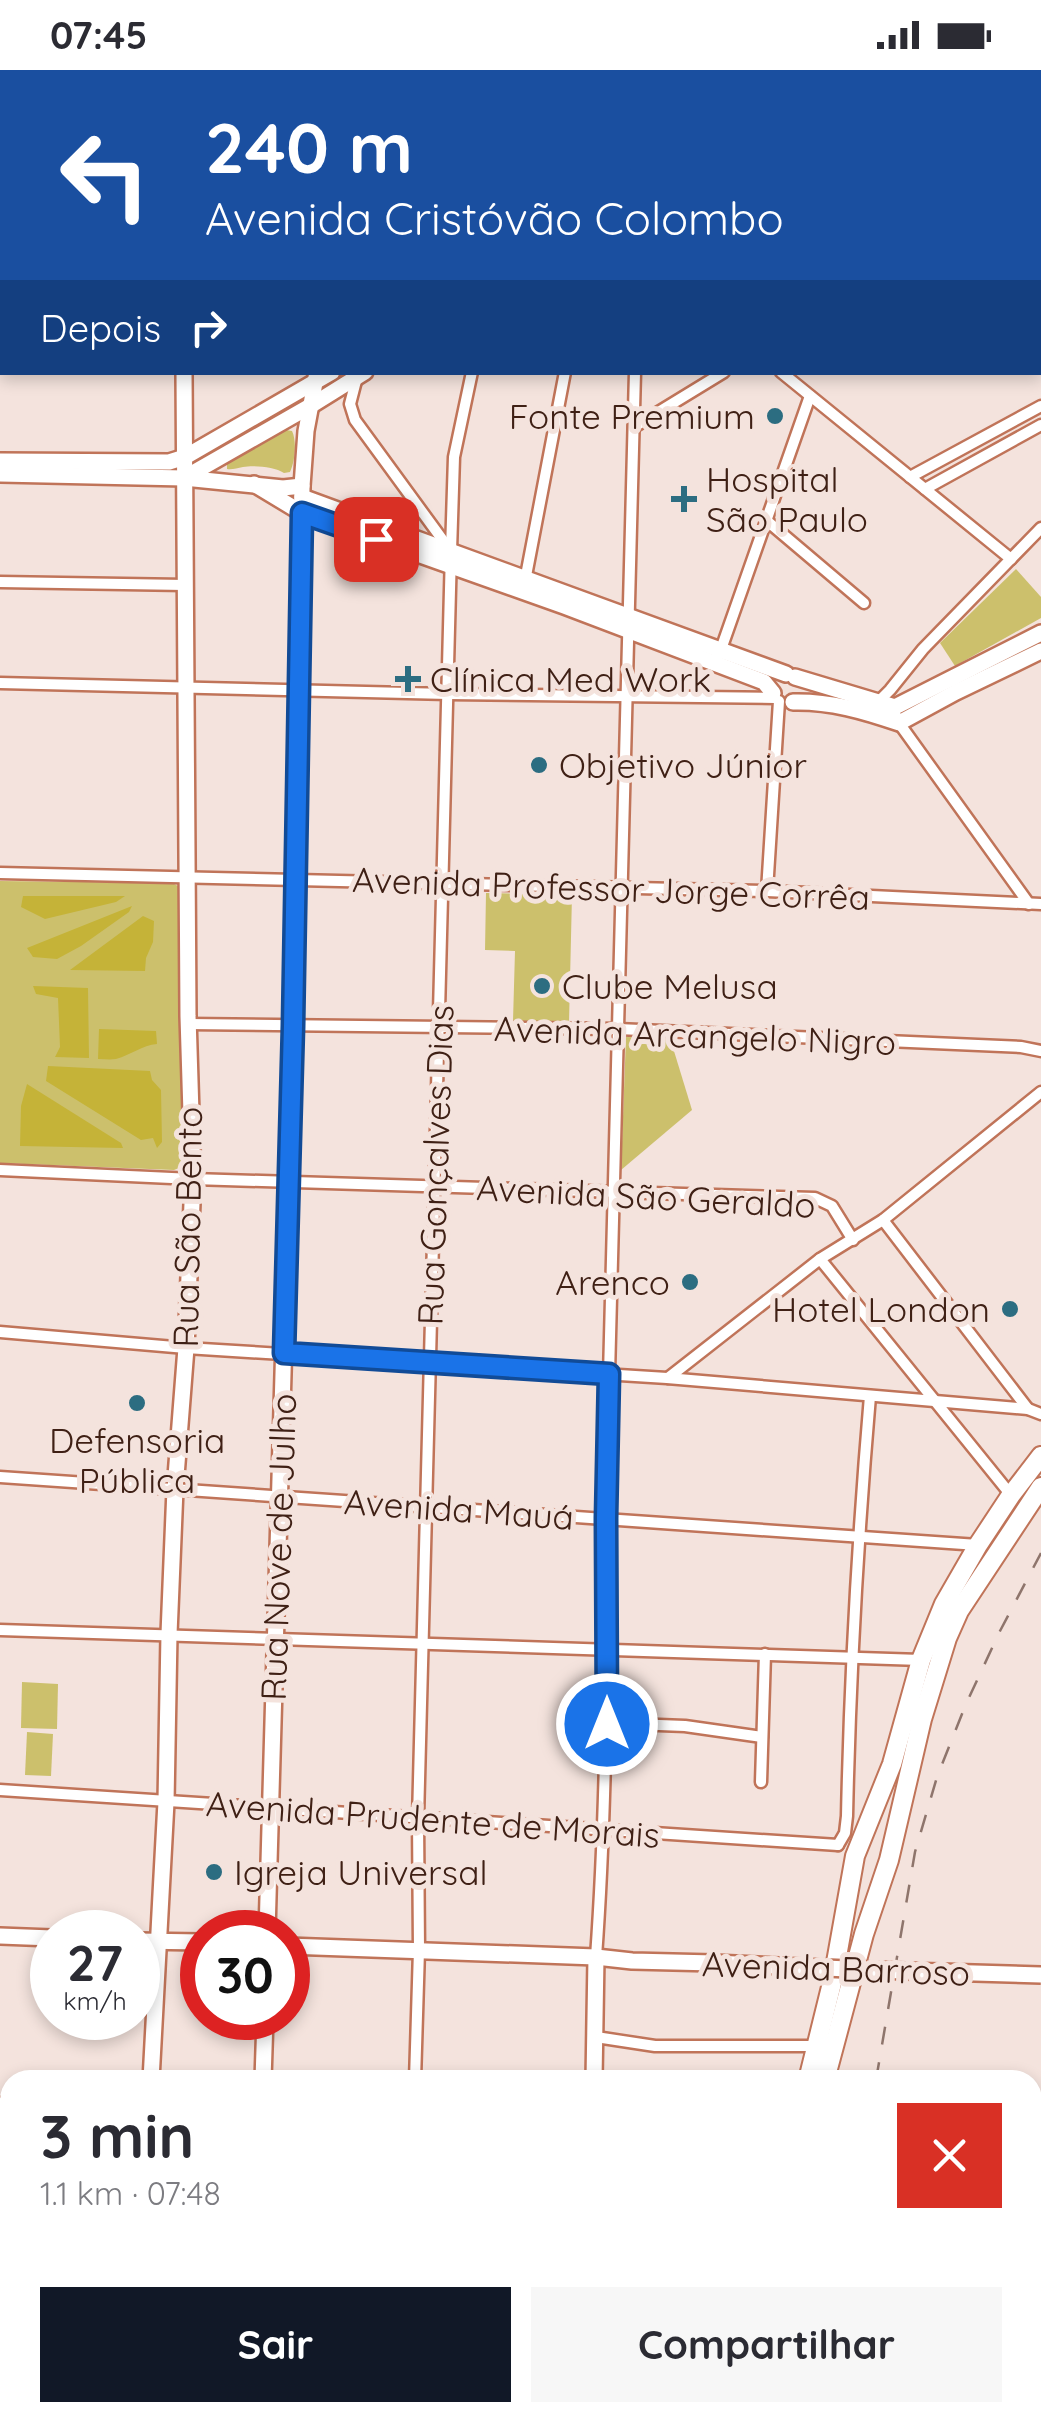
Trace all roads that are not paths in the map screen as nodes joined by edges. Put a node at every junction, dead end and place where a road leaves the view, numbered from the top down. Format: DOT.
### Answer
graph roads {
  1 [pos="184,375"];
  2 [pos="361,375"];
  3 [pos="471,375"];
  4 [pos="564,375"];
  5 [pos="635,375"];
  6 [pos="695,375"];
  7 [pos="719,375"];
  8 [pos="785,375"];
  9 [pos="318,376"];
  10 [pos="697,388"];
  11 [pos="810,396"];
  12 [pos="312,406"];
  13 [pos="1041,406"];
  14 [pos="288,410"];
  15 [pos="1041,426"];
  16 [pos="634,427"];
  17 [pos="306,431"];
  18 [pos="185,456"];
  19 [pos="0,461"];
  20 [pos="0,474"];
  21 [pos="910,477"];
  22 [pos="184,478"];
  23 [pos="254,484"];
  24 [pos="925,489"];
  25 [pos="302,499"];
  26 [pos="766,520"];
  27 [pos="1041,528"];
  28 [pos="451,558"];
  29 [pos="1011,559"];
  30 [pos="0,582"];
  31 [pos="186,584"];
  32 [pos="525,585"];
  33 [pos="864,603"];
  34 [pos="629,623"];
  35 [pos="1041,633"];
  36 [pos="1041,652"];
  37 [pos="718,657"];
  38 [pos="791,676"];
  39 [pos="0,683"];
  40 [pos="187,689"];
  41 [pos="298,691"];
  42 [pos="448,694"];
  43 [pos="628,698"];
  44 [pos="780,698"];
  45 [pos="874,708"];
  46 [pos="897,715"];
  47 [pos="0,873"];
  48 [pos="188,878"];
  49 [pos="296,879"];
  50 [pos="443,883"];
  51 [pos="621,889"];
  52 [pos="767,891"];
  53 [pos="1035,904"];
  54 [pos="188,1024"];
  55 [pos="293,1026"];
  56 [pos="439,1028"];
  57 [pos="618,1030"];
  58 [pos="1041,1053"];
  59 [pos="1041,1092"];
  60 [pos="0,1170"];
  61 [pos="193,1179"];
  62 [pos="289,1182"];
  63 [pos="434,1186"];
  64 [pos="614,1192"];
  65 [pos="884,1220"];
  66 [pos="853,1240"];
  67 [pos="820,1259"];
  68 [pos="0,1332"];
  69 [pos="186,1348"];
  70 [pos="284,1353"];
  71 [pos="430,1364"];
  72 [pos="609,1374"];
  73 [pos="667,1378"];
  74 [pos="870,1396"];
  75 [pos="936,1402"];
  76 [pos="1028,1408"];
  77 [pos="1041,1414"];
  78 [pos="1041,1456"];
  79 [pos="0,1476"];
  80 [pos="1041,1486"];
  81 [pos="175,1489"];
  82 [pos="1011,1495"];
  83 [pos="278,1496"];
  84 [pos="426,1507"];
  85 [pos="606,1518"];
  86 [pos="858,1536"];
  87 [pos="978,1545"];
  88 [pos="0,1630"];
  89 [pos="168,1634"];
  90 [pos="276,1638"];
  91 [pos="423,1643"];
  92 [pos="608,1649"];
  93 [pos="765,1654"];
  94 [pos="852,1656"];
  95 [pos="921,1660"];
  96 [pos="607,1724"];
  97 [pos="762,1738"];
  98 [pos="761,1782"];
  99 [pos="0,1790"];
  100 [pos="166,1802"];
  101 [pos="848,1807"];
  102 [pos="270,1809"];
  103 [pos="418,1818"];
  104 [pos="868,1825"];
  105 [pos="602,1829"];
  106 [pos="838,1845"];
  107 [pos="892,1845"];
  108 [pos="854,1868"];
  109 [pos="885,1874"];
  110 [pos="268,1910"];
  111 [pos="160,1922"];
  112 [pos="0,1936"];
  113 [pos="30,1937"];
  114 [pos="310,1947"];
  115 [pos="419,1950"];
  116 [pos="596,1957"];
  117 [pos="632,1962"];
  118 [pos="1041,1975"];
  119 [pos="595,1977"];
  120 [pos="596,2036"];
  121 [pos="153,2040"];
  122 [pos="264,2040"];
  123 [pos="817,2046"];
  124 [pos="152,2070"];
  125 [pos="263,2070"];
  126 [pos="415,2070"];
  127 [pos="594,2070"];
  128 [pos="811,2070"];
  129 [pos="828,2070"];
  1 -- 18 [label="street, Rua São Bento"];
  2 -- 12 [label="street"];
  2 -- 28 [label="street"];
  3 -- 28 [label="street, Rua Gonçalves Dias"];
  4 -- 32 [label="street"];
  5 -- 16 [label="street"];
  6 -- 10 [label="street"];
  7 -- 10 [label="street"];
  8 -- 11 [label="street"];
  9 -- 12 [label="street, Rua Nove de Julho"];
  9 -- 14 [label="street"];
  10 -- 16 [label="street"];
  11 -- 21 [label="street"];
  11 -- 26 [label="street"];
  12 -- 14 [label="street"];
  12 -- 17 [label="street, Rua Nove de Julho"];
  13 -- 21 [label="street"];
  14 -- 17 [label="street"];
  14 -- 18 [label="street"];
  14 -- 22 [label="street"];
  15 -- 24 [label="street"];
  16 -- 34 [label="street"];
  17 -- 25 [label="street, Rua Nove de Julho"];
  18 -- 19 [label="street"];
  18 -- 22 [label="street, Rua São Bento"];
  20 -- 22 [label="street"];
  21 -- 24 [label="street"];
  22 -- 23 [label="street"];
  22 -- 31 [label="street, Rua São Bento"];
  23 -- 25 [label="street"];
  23 -- 25 [label="street"];
  24 -- 29 [label="street"];
  25 -- 28 [label="street"];
  25 -- 41 [label="street, Rua Nove de Julho"];
  26 -- 33 [label="street"];
  26 -- 37 [label="street"];
  27 -- 29 [label="street"];
  28 -- 32 [label="street"];
  28 -- 42 [label="street, Rua Gonçalves Dias"];
  29 -- 45 [label="street"];
  30 -- 31 [label="street"];
  31 -- 40 [label="street, Rua São Bento"];
  32 -- 34 [label="street"];
  34 -- 37 [label="street"];
  34 -- 43 [label="street"];
  35 -- 46 [label="street"];
  36 -- 46 [label="street"];
  37 -- 38 [label="street"];
  37 -- 44 [label="street"];
  38 -- 44 [label="street"];
  38 -- 44 [label="street"];
  38 -- 45 [label="street"];
  39 -- 40 [label="street"];
  40 -- 41 [label="street"];
  40 -- 48 [label="street, Rua São Bento"];
  41 -- 42 [label="street"];
  41 -- 49 [label="street, Rua Nove de Julho"];
  42 -- 43 [label="street"];
  42 -- 50 [label="street, Rua Gonçalves Dias"];
  43 -- 44 [label="street"];
  43 -- 51 [label="street"];
  44 -- 45 [label="street"];
  44 -- 52 [label="street"];
  45 -- 46 [label="street"];
  46 -- 53 [label="street"];
  47 -- 48 [label="street, Avenida Professor Jorge Corrêa"];
  48 -- 49 [label="street, Avenida Professor Jorge Corrêa"];
  48 -- 54 [label="street, Rua São Bento"];
  49 -- 50 [label="street, Avenida Professor Jorge Corrêa"];
  49 -- 55 [label="street, Rua Nove de Julho"];
  50 -- 51 [label="street, Avenida Professor Jorge Corrêa"];
  50 -- 56 [label="street, Rua Gonçalves Dias"];
  51 -- 52 [label="street, Avenida Professor Jorge Corrêa"];
  51 -- 57 [label="street"];
  52 -- 53 [label="street, Avenida Professor Jorge Corrêa"];
  54 -- 55 [label="street, Avenida Arcangelo Nigro"];
  54 -- 61 [label="street, Rua São Bento"];
  55 -- 56 [label="street, Avenida Arcangelo Nigro"];
  55 -- 62 [label="street, Rua Nove de Julho"];
  56 -- 57 [label="street, Avenida Arcangelo Nigro"];
  56 -- 63 [label="street, Rua Gonçalves Dias"];
  57 -- 58 [label="street, Avenida Arcangelo Nigro"];
  57 -- 64 [label="street"];
  59 -- 65 [label="street"];
  60 -- 61 [label="street, Avenida São Geraldo"];
  61 -- 62 [label="street, Avenida São Geraldo"];
  61 -- 69 [label="street, Rua São Bento"];
  62 -- 63 [label="street, Avenida São Geraldo"];
  62 -- 70 [label="street, Rua Nove de Julho"];
  63 -- 64 [label="street, Avenida São Geraldo"];
  63 -- 71 [label="street, Rua Gonçalves Dias"];
  64 -- 66 [label="street, Avenida São Geraldo"];
  64 -- 72 [label="street"];
  65 -- 66 [label="street"];
  65 -- 76 [label="street"];
  66 -- 67 [label="street"];
  67 -- 73 [label="street"];
  67 -- 75 [label="street"];
  68 -- 69 [label="street"];
  69 -- 70 [label="street"];
  69 -- 81 [label="street, Rua São Bento"];
  70 -- 71 [label="street"];
  70 -- 83 [label="street, Rua Nove de Julho"];
  71 -- 72 [label="street"];
  71 -- 84 [label="street, Rua Gonçalves Dias"];
  72 -- 73 [label="street"];
  72 -- 85 [label="street"];
  73 -- 74 [label="street"];
  74 -- 75 [label="street"];
  74 -- 86 [label="street"];
  75 -- 76 [label="street"];
  75 -- 82 [label="street"];
  76 -- 77 [label="street"];
  78 -- 82 [label="main road"];
  79 -- 81 [label="street, Avenida Mauá"];
  80 -- 107 [label="main road"];
  81 -- 83 [label="street, Avenida Mauá"];
  81 -- 89 [label="street, Rua São Bento"];
  82 -- 87 [label="main road"];
  83 -- 84 [label="street, Avenida Mauá"];
  83 -- 90 [label="street, Rua Nove de Julho"];
  84 -- 85 [label="street, Avenida Mauá"];
  84 -- 91 [label="street, Rua Gonçalves Dias"];
  85 -- 86 [label="street, Avenida Mauá"];
  85 -- 92 [label="street"];
  86 -- 87 [label="street, Avenida Mauá"];
  86 -- 94 [label="street"];
  87 -- 95 [label="main road"];
  88 -- 89 [label="street"];
  89 -- 90 [label="street"];
  89 -- 100 [label="street, Rua São Bento"];
  90 -- 91 [label="street"];
  90 -- 102 [label="street, Rua Nove de Julho"];
  91 -- 92 [label="street"];
  91 -- 103 [label="street, Rua Gonçalves Dias"];
  92 -- 93 [label="street"];
  92 -- 96 [label="street"];
  93 -- 94 [label="street"];
  93 -- 97 [label="street"];
  94 -- 95 [label="street"];
  94 -- 101 [label="street"];
  95 -- 104 [label="main road"];
  96 -- 97 [label="street"];
  96 -- 105 [label="street"];
  97 -- 98 [label="street"];
  99 -- 100 [label="street, Avenida Prudente de Morais"];
  100 -- 102 [label="street, Avenida Prudente de Morais"];
  100 -- 111 [label="street, Rua São Bento"];
  101 -- 104 [label="street"];
  101 -- 106 [label="street"];
  102 -- 103 [label="street, Avenida Prudente de Morais"];
  102 -- 110 [label="street, Rua Nove de Julho"];
  103 -- 105 [label="street, Avenida Prudente de Morais"];
  103 -- 115 [label="street, Rua Gonçalves Dias"];
  104 -- 107 [label="main road"];
  104 -- 108 [label="main road"];
  105 -- 106 [label="street, Avenida Prudente de Morais"];
  105 -- 116 [label="street"];
  106 -- 108 [label="street"];
  107 -- 109 [label="main road"];
  108 -- 109 [label="main road"];
  108 -- 123 [label="main road"];
  109 -- 129 [label="main road"];
  112 -- 113 [label="street"];
  114 -- 115 [label="street, Avenida Barroso"];
  115 -- 116 [label="street, Avenida Barroso"];
  115 -- 126 [label="street, Rua Gonçalves Dias"];
  116 -- 117 [label="street, Avenida Barroso"];
  116 -- 119 [label="street"];
  117 -- 118 [label="street, Avenida Barroso, bridge"];
  117 -- 119 [label="street, Avenida Barroso"];
  119 -- 120 [label="street"];
  120 -- 123 [label="street"];
  120 -- 127 [label="street"];
  121 -- 124 [label="street, Rua São Bento"];
  122 -- 125 [label="street"];
  123 -- 128 [label="main road"];
}
